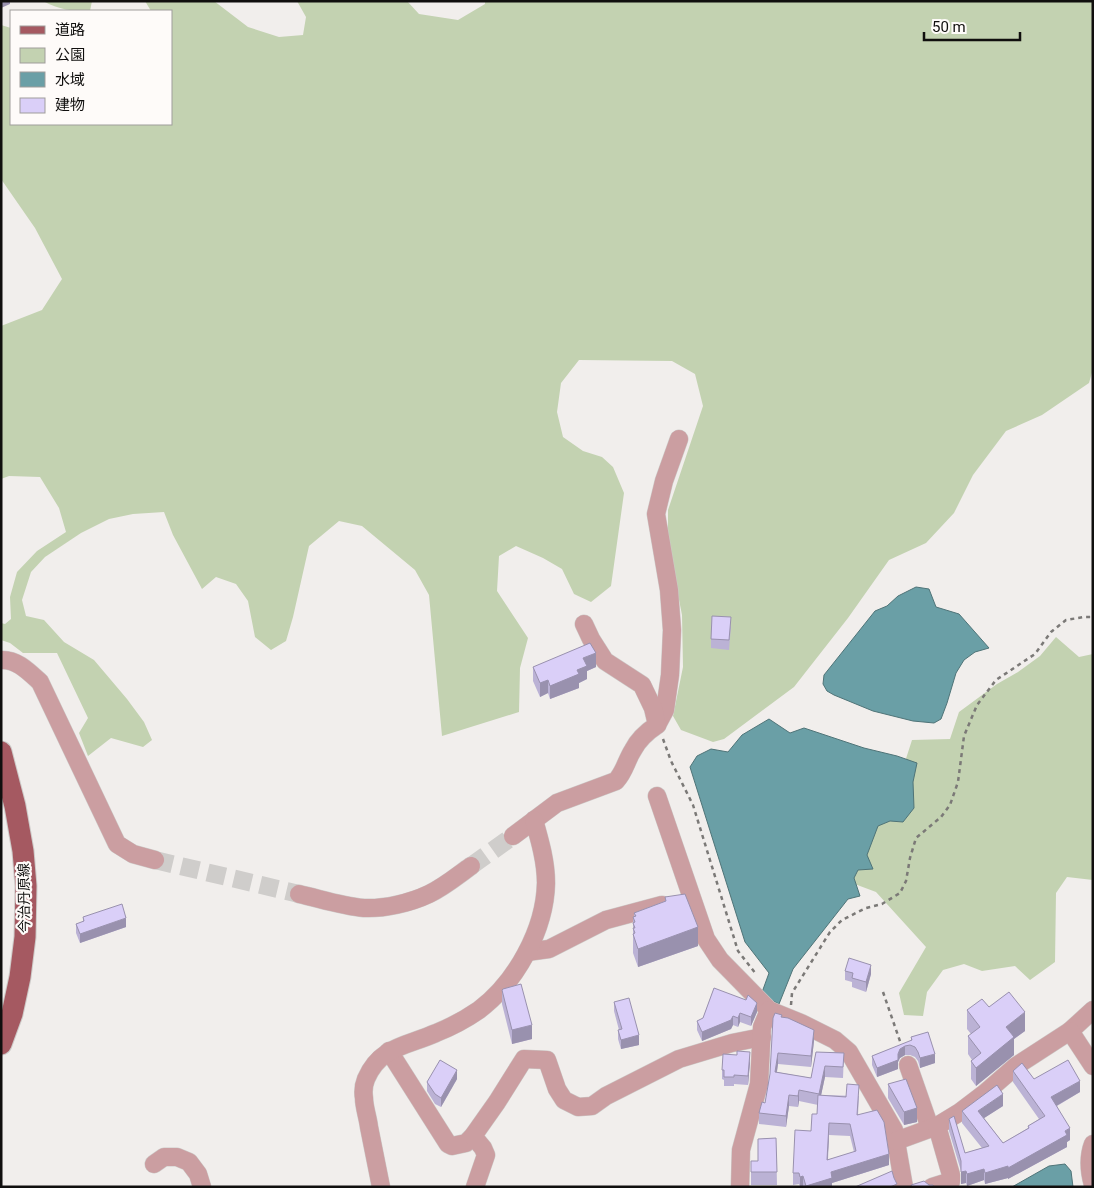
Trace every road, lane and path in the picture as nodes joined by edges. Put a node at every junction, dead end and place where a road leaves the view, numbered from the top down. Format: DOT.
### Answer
graph roads {
  1 [pos="679,439"];
  2 [pos="1093,617"];
  3 [pos="584,624"];
  4 [pos="1,660"];
  5 [pos="657,725"];
  6 [pos="1,752"];
  7 [pos="657,796"];
  8 [pos="534,820"];
  9 [pos="512,836"];
  10 [pos="155,860"];
  11 [pos="470,866"];
  12 [pos="299,894"];
  13 [pos="692,900"];
  14 [pos="527,952"];
  15 [pos="760,979"];
  16 [pos="883,992"];
  17 [pos="784,1000"];
  18 [pos="769,1010"];
  19 [pos="1093,1010"];
  20 [pos="790,1011"];
  21 [pos="1070,1031"];
  22 [pos="762,1037"];
  23 [pos="1,1044"];
  24 [pos="389,1051"];
  25 [pos="908,1065"];
  26 [pos="1093,1066"];
  27 [pos="933,1127"];
  28 [pos="473,1136"];
  29 [pos="896,1140"];
  30 [pos="1093,1144"];
  31 [pos="154,1164"];
  32 [pos="1093,1185"];
  33 [pos="202,1187"];
  34 [pos="381,1187"];
  35 [pos="475,1187"];
  36 [pos="740,1187"];
  37 [pos="904,1187"];
  38 [pos="932,1187"];
  1 -- 5 [label="street"];
  2 -- 20 [label="path"];
  3 -- 5 [label="street"];
  4 -- 10 [label="street"];
  5 -- 8 [label="street"];
  5 -- 15 [label="path"];
  6 -- 23 [label="main road, 今治丹原線"];
  7 -- 13 [label="street"];
  8 -- 9 [label="street"];
  8 -- 14 [label="street"];
  11 -- 12 [label="street"];
  13 -- 14 [label="street"];
  13 -- 18 [label="street"];
  14 -- 24 [label="street"];
  16 -- 25 [label="path"];
  17 -- 20 [label="path"];
  18 -- 20 [label="street"];
  18 -- 22 [label="street"];
  19 -- 21 [label="street"];
  20 -- 29 [label="street"];
  21 -- 26 [label="street"];
  21 -- 27 [label="street"];
  22 -- 28 [label="street"];
  22 -- 36 [label="street"];
  24 -- 28 [label="street"];
  24 -- 34 [label="street"];
  25 -- 27 [label="street"];
  27 -- 29 [label="street"];
  27 -- 38 [label="street"];
  28 -- 35 [label="street"];
  29 -- 37 [label="street"];
  30 -- 32 [label="street"];
  31 -- 33 [label="street"];
}
